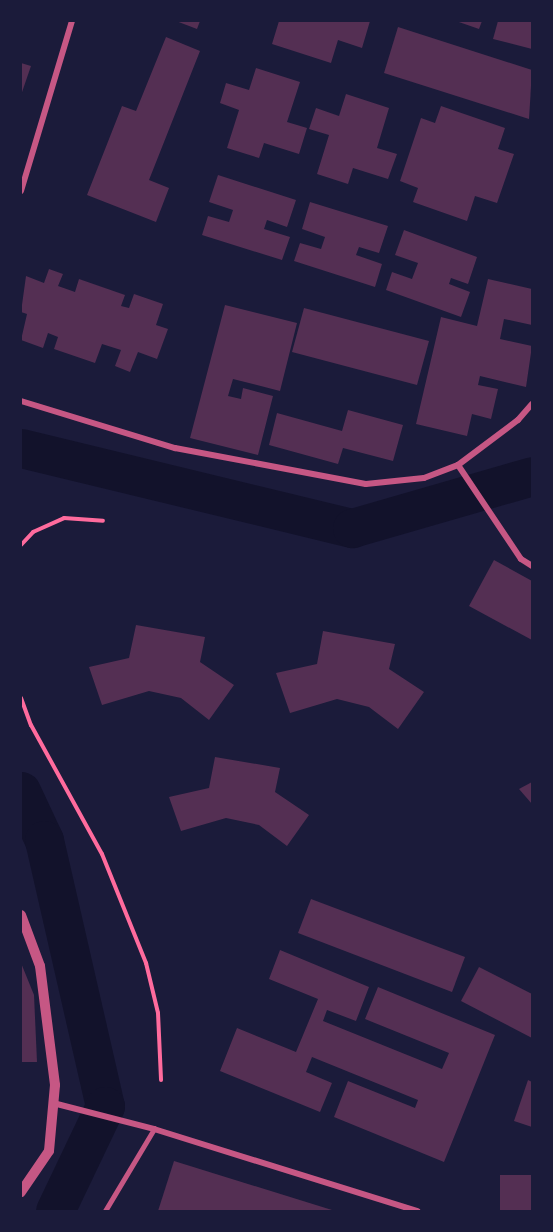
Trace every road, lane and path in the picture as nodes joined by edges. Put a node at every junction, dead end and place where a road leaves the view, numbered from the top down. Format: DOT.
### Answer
graph roads {
  1 [pos="72,21"];
  2 [pos="21,190"];
  3 [pos="21,401"];
  4 [pos="532,404"];
  5 [pos="458,465"];
  6 [pos="103,521"];
  7 [pos="21,545"];
  8 [pos="532,566"];
  9 [pos="21,698"];
  10 [pos="21,915"];
  11 [pos="161,1080"];
  12 [pos="53,1103"];
  13 [pos="154,1129"];
  14 [pos="21,1192"];
  15 [pos="105,1211"];
  16 [pos="418,1211"];
  1 -- 2 [label="street"];
  3 -- 5 [label="street"];
  4 -- 5 [label="street"];
  5 -- 8 [label="street"];
  6 -- 7 [label="path"];
  9 -- 11 [label="path"];
  10 -- 12 [label="street"];
  12 -- 13 [label="street"];
  12 -- 14 [label="street"];
  13 -- 15 [label="lane"];
  13 -- 16 [label="street"];
}
